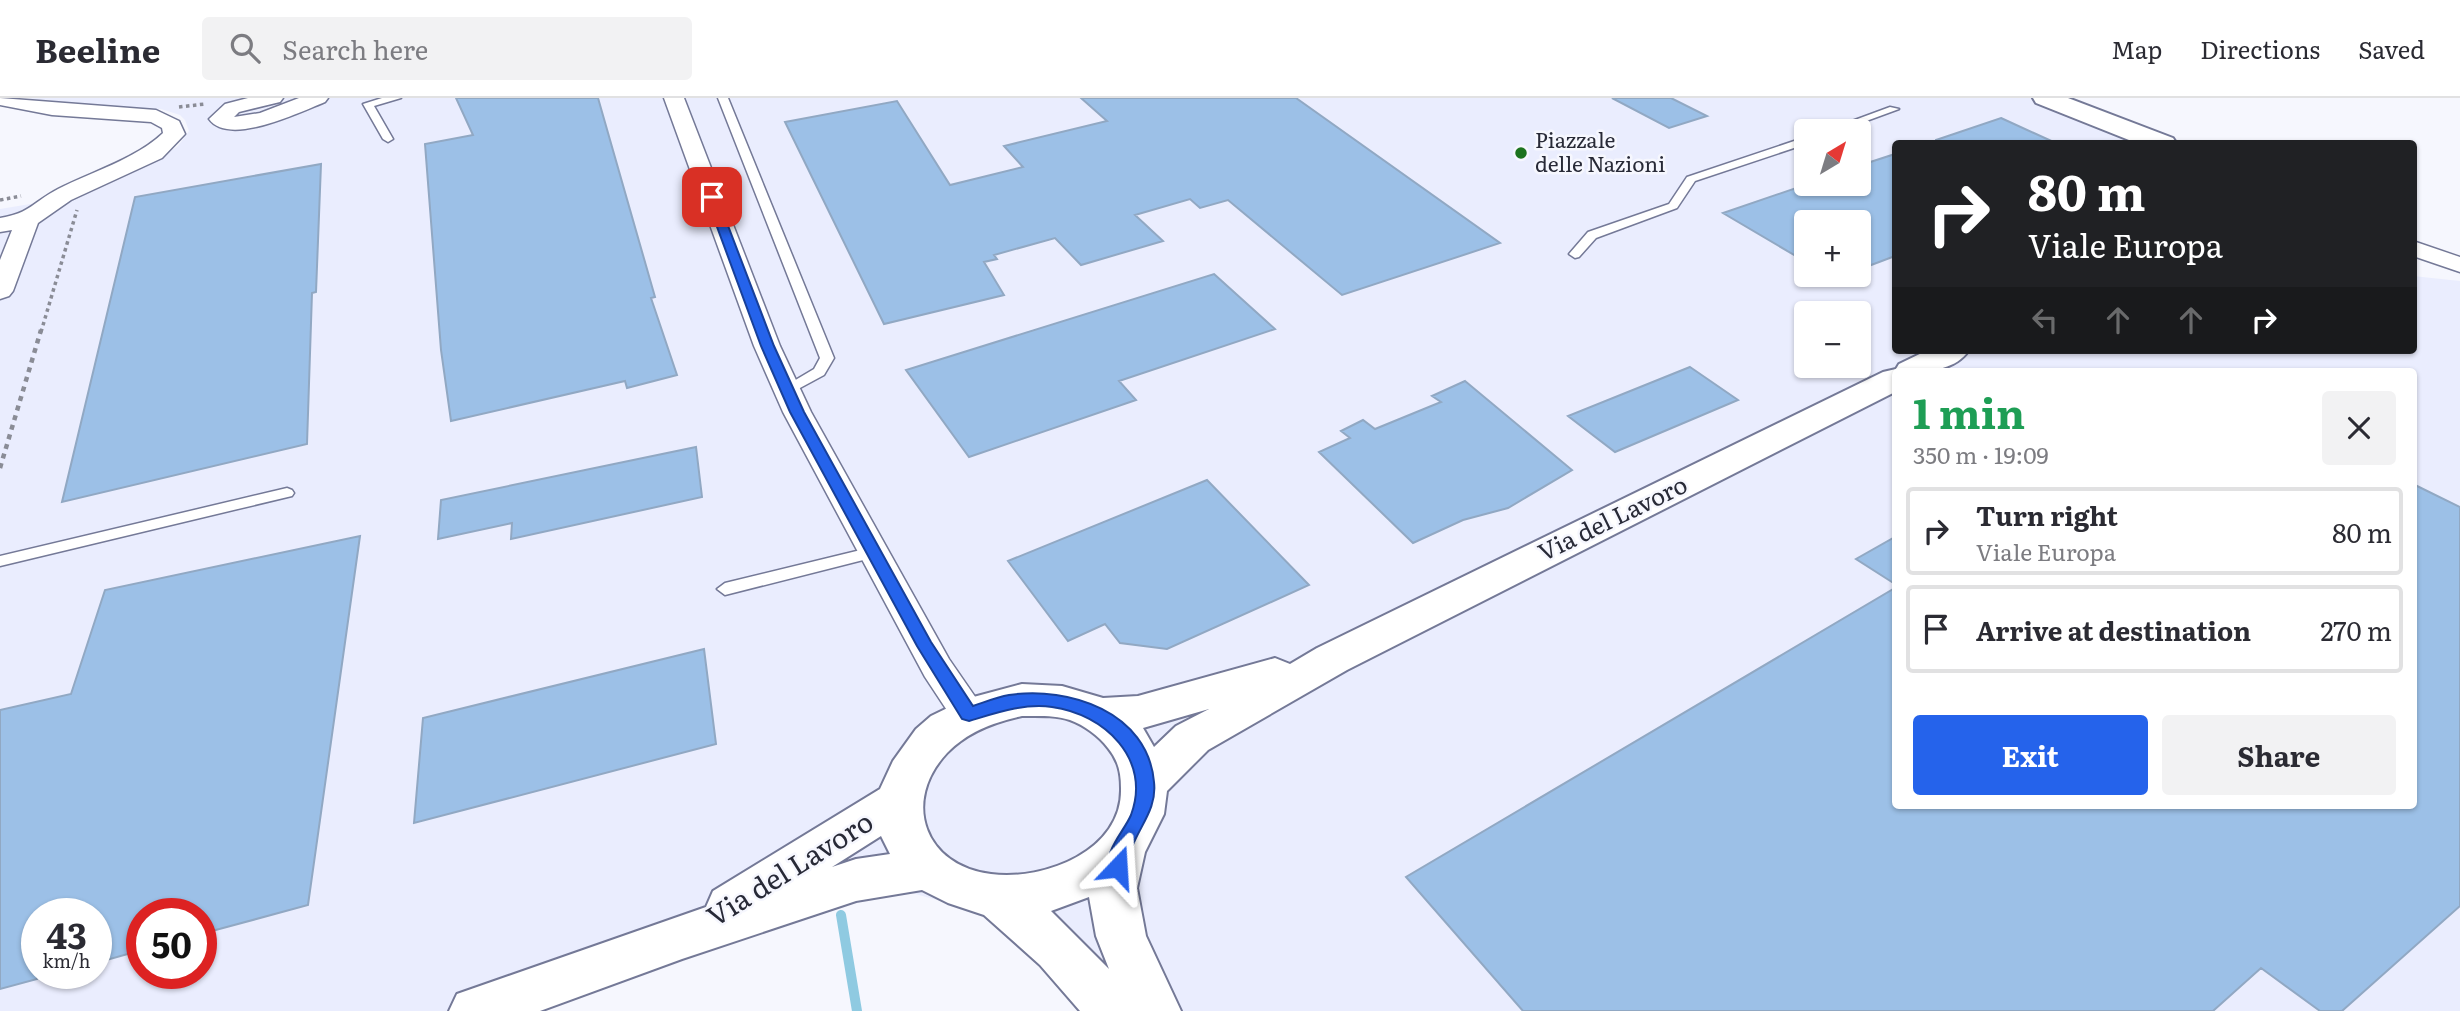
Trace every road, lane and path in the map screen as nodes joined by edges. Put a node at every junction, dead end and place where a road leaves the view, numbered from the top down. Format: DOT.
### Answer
graph roads {
  1 [pos="318,98"];
  2 [pos="396,98"];
  3 [pos="674,98"];
  4 [pos="723,98"];
  5 [pos="0,99"];
  6 [pos="264,100"];
  7 [pos="2057,103"];
  8 [pos="1894,109"];
  9 [pos="178,113"];
  10 [pos="1865,119"];
  11 [pos="388,139"];
  12 [pos="2129,140"];
  13 [pos="2154,140"];
  14 [pos="1794,144"];
  15 [pos="81,198"];
  16 [pos="28,220"];
  17 [pos="0,225"];
  18 [pos="2417,249"];
  19 [pos="1575,254"];
  20 [pos="2460,265"];
  21 [pos="2417,272"];
  22 [pos="2460,277"];
  23 [pos="0,291"];
  24 [pos="1945,354"];
  25 [pos="1917,368"];
  26 [pos="1892,380"];
  27 [pos="788,391"];
  28 [pos="0,468"];
  29 [pos="287,493"];
  30 [pos="873,552"];
  31 [pos="0,561"];
  32 [pos="725,589"];
  33 [pos="1332,659"];
  34 [pos="969,714"];
  35 [pos="1099,715"];
  36 [pos="1145,784"];
  37 [pos="900,800"];
  38 [pos="1123,846"];
  39 [pos="928,869"];
  40 [pos="997,897"];
  41 [pos="681,937"];
  42 [pos="475,1011"];
  43 [pos="1111,1011"];
  44 [pos="1155,1011"];
  1 -- 6 [label="street"];
  2 -- 11 [label="lane"];
  3 -- 27 [label="street"];
  4 -- 27 [label="lane"];
  5 -- 16 [label="street"];
  6 -- 9 [label="path"];
  7 -- 12 [label="main road"];
  7 -- 13 [label="main road"];
  8 -- 10 [label="lane"];
  14 -- 19 [label="lane"];
  15 -- 28 [label="path"];
  16 -- 17 [label="street"];
  16 -- 23 [label="street"];
  18 -- 20 [label="street"];
  21 -- 22 [label="street"];
  24 -- 25 [label="main road"];
  26 -- 33 [label="main road, Via del Lavoro"];
  27 -- 30 [label="street"];
  29 -- 31 [label="lane"];
  30 -- 32 [label="lane"];
  30 -- 34 [label="street"];
  33 -- 35 [label="main road, Via del Lavoro"];
  33 -- 36 [label="main road, Via del Lavoro"];
  34 -- 35 [label="main road, Via del Lavoro"];
  34 -- 37 [label="main road, Via del Lavoro"];
  35 -- 36 [label="main road, Via del Lavoro"];
  36 -- 38 [label="main road, Via del Lavoro"];
  37 -- 39 [label="main road, Via del Lavoro"];
  37 -- 41 [label="main road, Via del Lavoro"];
  38 -- 40 [label="main road, Via del Lavoro"];
  38 -- 44 [label="main road"];
  39 -- 40 [label="main road, Via del Lavoro"];
  39 -- 41 [label="main road, Via del Lavoro"];
  40 -- 43 [label="main road"];
  41 -- 42 [label="main road, Via del Lavoro"];
}
